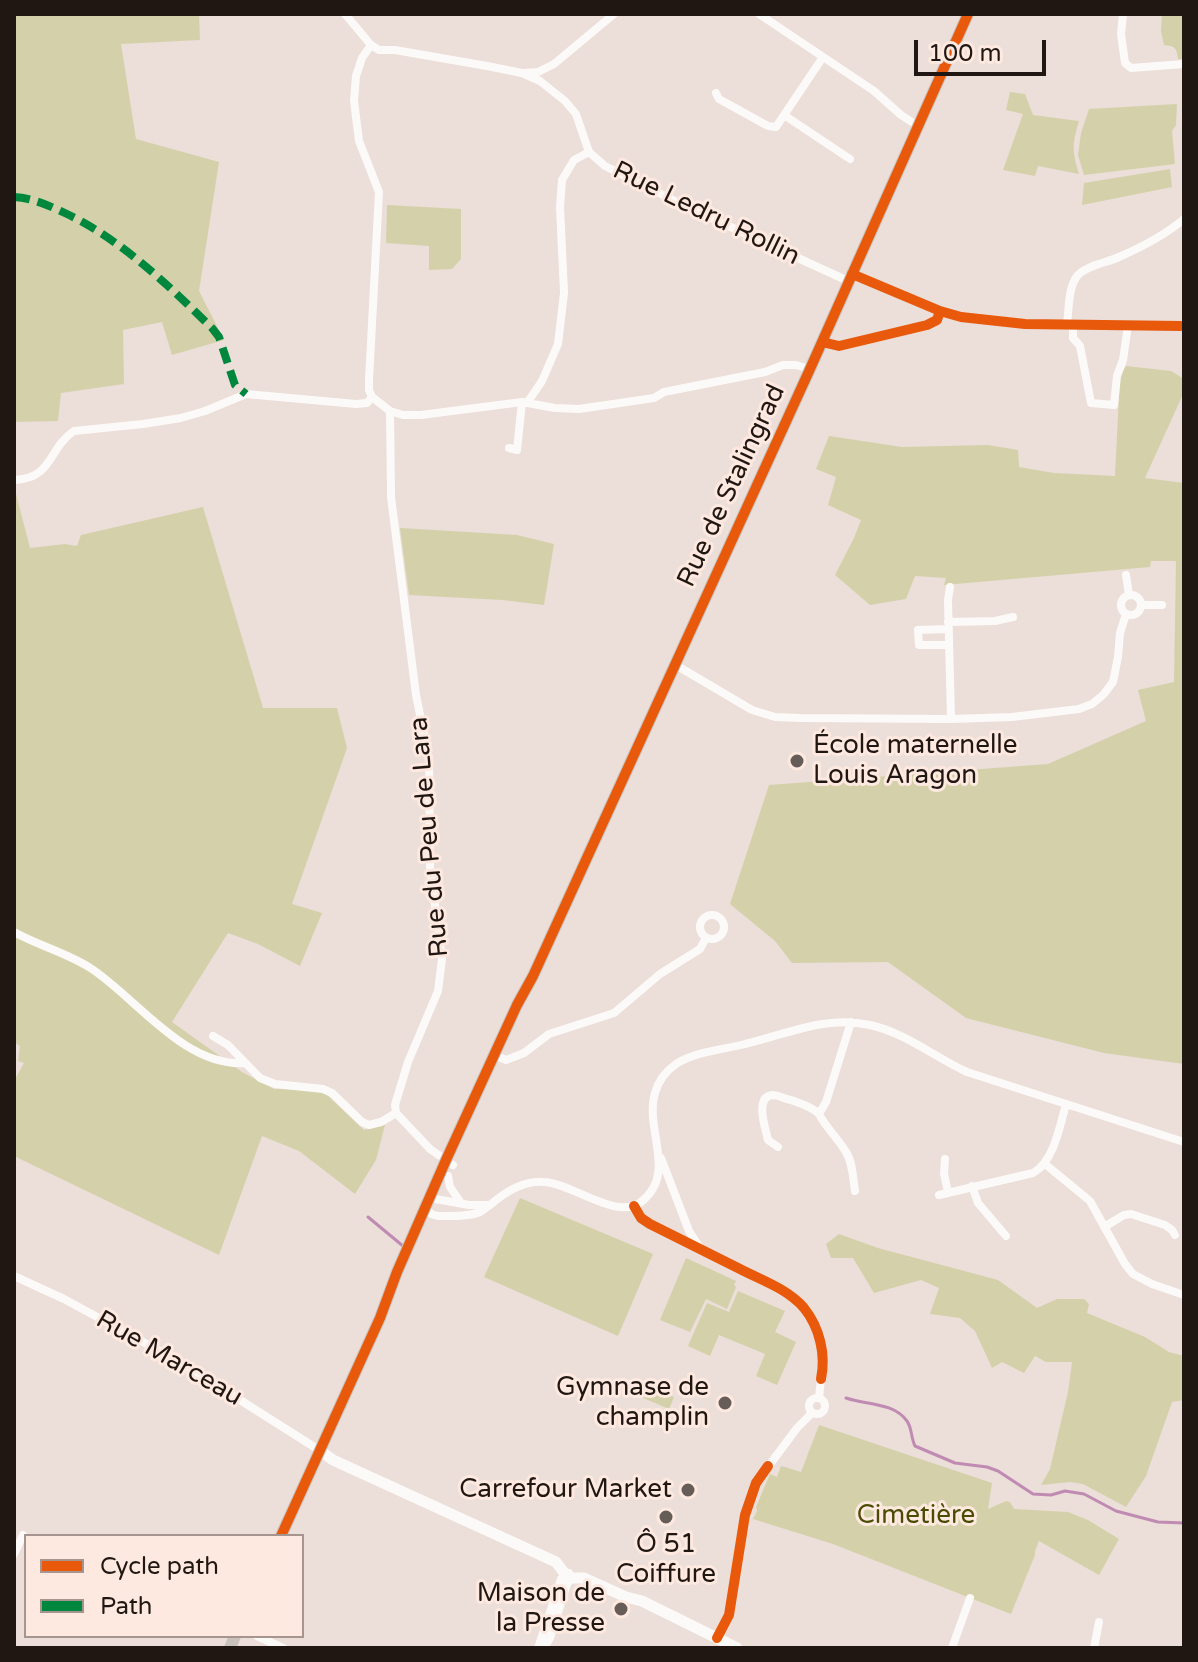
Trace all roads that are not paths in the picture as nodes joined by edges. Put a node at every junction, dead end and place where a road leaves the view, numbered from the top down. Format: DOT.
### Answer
graph roads {
  1 [pos="345,14"];
  2 [pos="614,14"];
  3 [pos="759,14"];
  4 [pos="968,14"];
  5 [pos="1123,14"];
  6 [pos="371,45"];
  7 [pos="823,57"];
  8 [pos="1184,64"];
  9 [pos="522,73"];
  10 [pos="716,93"];
  11 [pos="784,115"];
  12 [pos="918,126"];
  13 [pos="589,152"];
  14 [pos="850,159"];
  15 [pos="1184,219"];
  16 [pos="850,278"];
  17 [pos="940,311"];
  18 [pos="1070,324"];
  19 [pos="1128,325"];
  20 [pos="1184,326"];
  21 [pos="822,342"];
  22 [pos="810,369"];
  23 [pos="372,397"];
  24 [pos="525,402"];
  25 [pos="390,411"];
  26 [pos="509,448"];
  27 [pos="14,480"];
  28 [pos="1126,575"];
  29 [pos="950,587"];
  30 [pos="1129,595"];
  31 [pos="1141,605"];
  32 [pos="1162,605"];
  33 [pos="1126,614"];
  34 [pos="1013,617"];
  35 [pos="948,625"];
  36 [pos="949,645"];
  37 [pos="674,664"];
  38 [pos="951,719"];
  39 [pos="14,932"];
  40 [pos="706,938"];
  41 [pos="851,1022"];
  42 [pos="213,1036"];
  43 [pos="497,1057"];
  44 [pos="245,1063"];
  45 [pos="1066,1104"];
  46 [pos="396,1113"];
  47 [pos="819,1114"];
  48 [pos="1184,1142"];
  49 [pos="778,1147"];
  50 [pos="659,1153"];
  51 [pos="945,1159"];
  52 [pos="1045,1164"];
  53 [pos="449,1167"];
  54 [pos="972,1186"];
  55 [pos="855,1191"];
  56 [pos="462,1203"];
  57 [pos="431,1205"];
  58 [pos="489,1205"];
  59 [pos="634,1206"];
  60 [pos="1104,1227"];
  61 [pos="1175,1235"];
  62 [pos="1006,1236"];
  63 [pos="701,1249"];
  64 [pos="14,1276"];
  65 [pos="1184,1295"];
  66 [pos="319,1450"];
  67 [pos="21,1534"];
  68 [pos="282,1534"];
  69 [pos="14,1554"];
  70 [pos="574,1577"];
  71 [pos="970,1598"];
  72 [pos="1099,1622"];
  73 [pos="261,1638"];
  74 [pos="717,1638"];
  75 [pos="283,1648"];
  76 [pos="541,1648"];
  77 [pos="737,1648"];
  78 [pos="952,1648"];
  79 [pos="1094,1648"];
  1 -- 6 [label="street"];
  2 -- 9 [label="street"];
  3 -- 7 [label="street"];
  4 -- 12 [label="main road, Rue de Stalingrad"];
  5 -- 8 [label="street"];
  6 -- 9 [label="street, Rue Ledru Rollin"];
  6 -- 23 [label="street"];
  7 -- 11 [label="street"];
  7 -- 12 [label="street"];
  9 -- 13 [label="street, Rue Ledru Rollin"];
  10 -- 11 [label="street"];
  11 -- 14 [label="street"];
  12 -- 16 [label="main road, Rue de Stalingrad"];
  13 -- 16 [label="street, Rue Ledru Rollin"];
  13 -- 24 [label="street"];
  15 -- 18 [label="street"];
  16 -- 17 [label="street, Rue Ledru Rollin"];
  16 -- 21 [label="main road, Rue de Stalingrad"];
  17 -- 18 [label="street, Rue Ledru Rollin"];
  17 -- 21 [label="street"];
  18 -- 19 [label="street, Rue Ledru Rollin"];
  18 -- 19 [label="street"];
  19 -- 20 [label="street, Rue Ledru Rollin"];
  21 -- 22 [label="main road, Rue de Stalingrad"];
  22 -- 24 [label="street"];
  22 -- 37 [label="main road, Rue de Stalingrad"];
  23 -- 25 [label="street"];
  23 -- 27 [label="street"];
  24 -- 25 [label="street"];
  24 -- 26 [label="street"];
  25 -- 46 [label="street, Rue du Peu de Lara"];
  28 -- 30 [label="street"];
  29 -- 35 [label="street"];
  30 -- 31 [label="street"];
  30 -- 33 [label="street"];
  31 -- 32 [label="street"];
  31 -- 33 [label="street"];
  33 -- 38 [label="street"];
  34 -- 35 [label="street"];
  35 -- 36 [label="street"];
  35 -- 36 [label="street"];
  36 -- 38 [label="street"];
  37 -- 38 [label="street"];
  37 -- 43 [label="main road, Rue de Stalingrad"];
  39 -- 44 [label="street"];
  40 -- 43 [label="street"];
  41 -- 45 [label="street"];
  41 -- 47 [label="street"];
  41 -- 50 [label="street"];
  42 -- 44 [label="street"];
  43 -- 53 [label="main road, Rue de Stalingrad"];
  44 -- 46 [label="street"];
  45 -- 48 [label="street"];
  45 -- 52 [label="street"];
  46 -- 53 [label="street"];
  47 -- 49 [label="street"];
  47 -- 55 [label="street"];
  50 -- 59 [label="street"];
  50 -- 63 [label="street"];
  51 -- 54 [label="street"];
  52 -- 54 [label="street"];
  52 -- 60 [label="street"];
  53 -- 56 [label="street"];
  53 -- 57 [label="main road, Rue de Stalingrad"];
  54 -- 62 [label="street"];
  56 -- 57 [label="street"];
  56 -- 58 [label="street"];
  57 -- 58 [label="street"];
  57 -- 66 [label="main road, Rue de Stalingrad"];
  58 -- 59 [label="street"];
  59 -- 63 [label="street"];
  60 -- 61 [label="street"];
  60 -- 65 [label="street"];
  63 -- 74 [label="street"];
  64 -- 66 [label="street, Rue Marceau"];
  66 -- 68 [label="main road, Rue de Stalingrad"];
  66 -- 70 [label="street"];
  67 -- 69 [label="street"];
  70 -- 74 [label="street"];
  70 -- 76 [label="street"];
  71 -- 78 [label="street"];
  72 -- 79 [label="street"];
  73 -- 75 [label="street"];
  74 -- 77 [label="street"];
}
